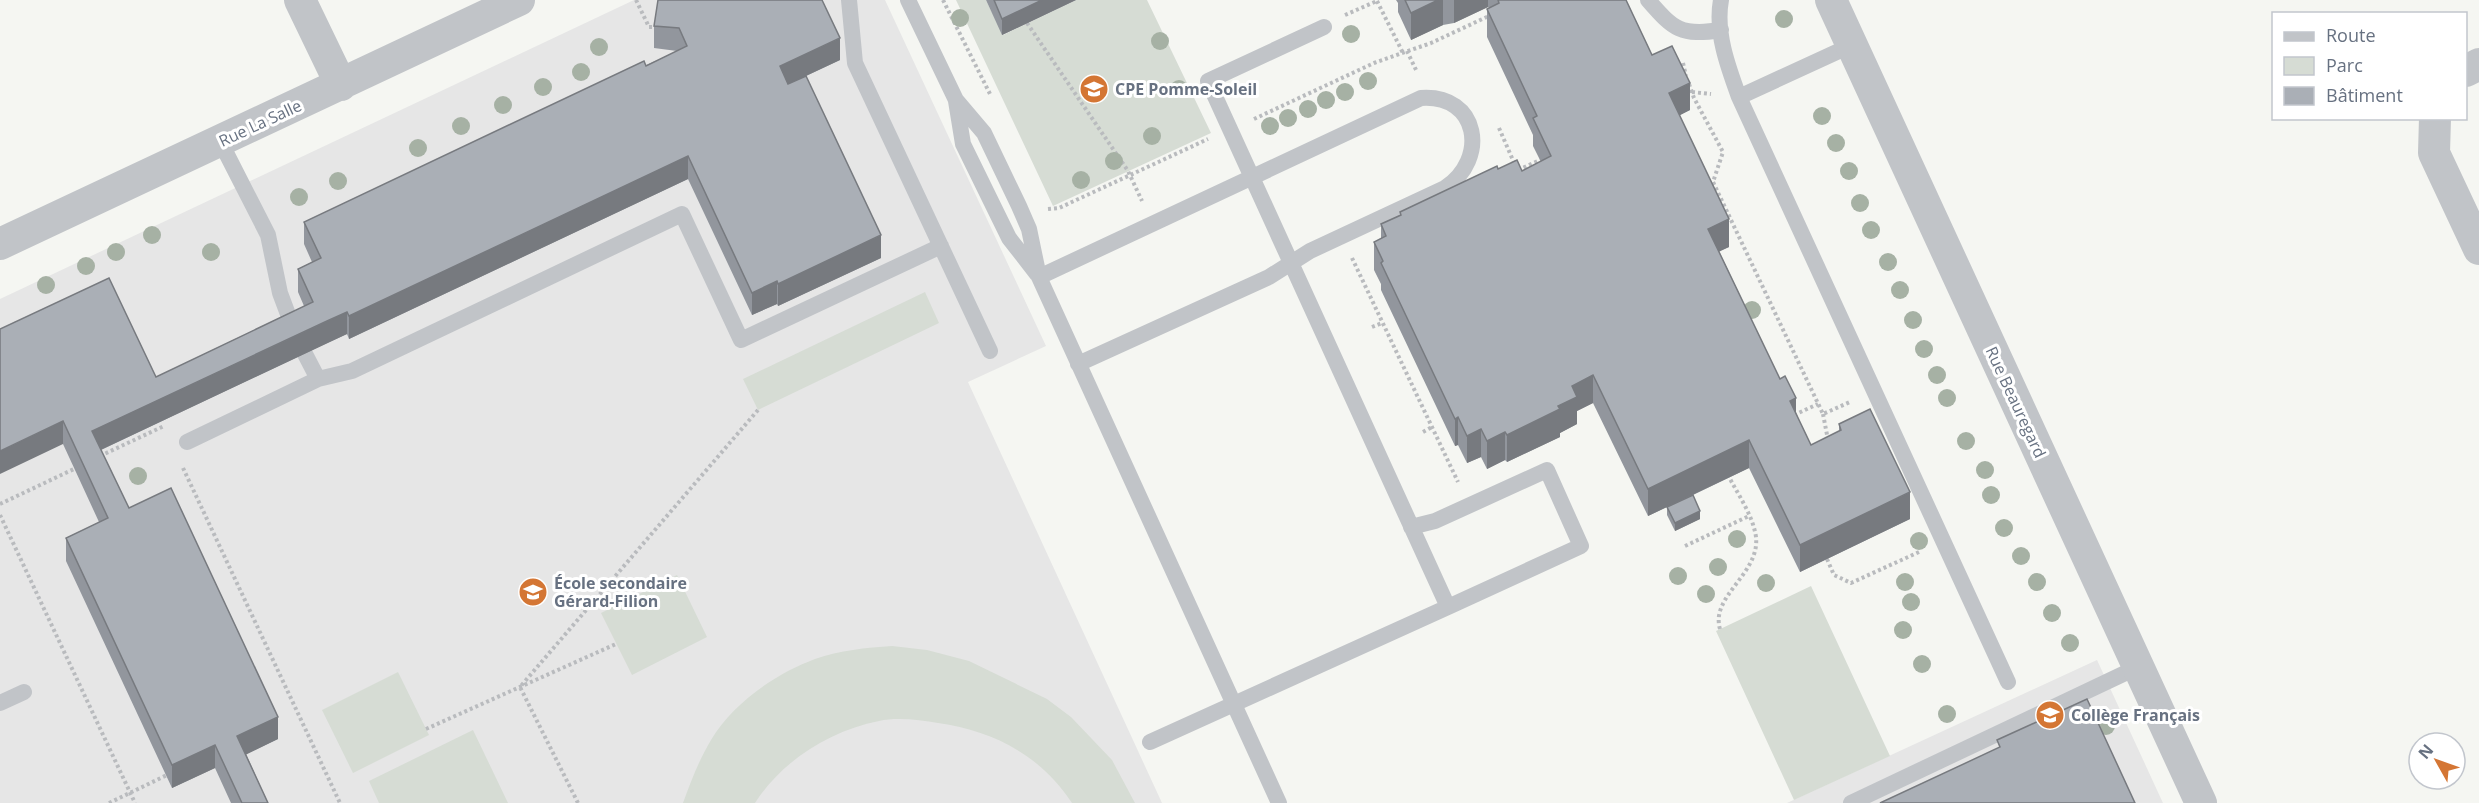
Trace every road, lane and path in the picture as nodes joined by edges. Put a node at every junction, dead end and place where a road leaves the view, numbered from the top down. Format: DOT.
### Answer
graph roads {
  1 [pos="300,0"];
  2 [pos="519,0"];
  3 [pos="636,0"];
  4 [pos="849,0"];
  5 [pos="908,0"];
  6 [pos="1377,0"];
  7 [pos="1648,0"];
  8 [pos="1831,0"];
  9 [pos="1717,1"];
  10 [pos="1492,14"];
  11 [pos="1028,23"];
  12 [pos="1330,23"];
  13 [pos="657,27"];
  14 [pos="1721,30"];
  15 [pos="1852,45"];
  16 [pos="1405,52"];
  17 [pos="1683,63"];
  18 [pos="1428,71"];
  19 [pos="341,85"];
  20 [pos="1692,92"];
  21 [pos="1683,96"];
  22 [pos="1739,97"];
  23 [pos="956,100"];
  24 [pos="1495,118"];
  25 [pos="2435,120"];
  26 [pos="1248,121"];
  27 [pos="1214,136"];
  28 [pos="220,141"];
  29 [pos="1729,149"];
  30 [pos="1723,152"];
  31 [pos="1540,160"];
  32 [pos="1518,170"];
  33 [pos="1509,175"];
  34 [pos="1131,176"];
  35 [pos="1252,178"];
  36 [pos="1039,207"];
  37 [pos="0,244"];
  38 [pos="941,246"];
  39 [pos="2479,249"];
  40 [pos="1349,253"];
  41 [pos="1290,263"];
  42 [pos="1039,277"];
  43 [pos="1382,322"];
  44 [pos="1372,327"];
  45 [pos="295,333"];
  46 [pos="990,351"];
  47 [pos="305,354"];
  48 [pos="1078,364"];
  49 [pos="318,379"];
  50 [pos="1856,399"];
  51 [pos="1818,404"];
  52 [pos="758,410"];
  53 [pos="1823,414"];
  54 [pos="1791,416"];
  55 [pos="164,427"];
  56 [pos="1432,427"];
  57 [pos="1423,432"];
  58 [pos="168,437"];
  59 [pos="187,442"];
  60 [pos="1829,442"];
  61 [pos="178,458"];
  62 [pos="74,469"];
  63 [pos="1729,477"];
  64 [pos="1462,489"];
  65 [pos="0,504"];
  66 [pos="0,515"];
  67 [pos="1749,516"];
  68 [pos="1411,527"];
  69 [pos="1684,546"];
  70 [pos="1928,548"];
  71 [pos="1827,560"];
  72 [pos="1449,607"];
  73 [pos="1720,629"];
  74 [pos="616,644"];
  75 [pos="2138,667"];
  76 [pos="2008,682"];
  77 [pos="520,687"];
  78 [pos="24,692"];
  79 [pos="0,703"];
  80 [pos="1233,704"];
  81 [pos="426,729"];
  82 [pos="1150,742"];
  83 [pos="166,775"];
  84 [pos="130,793"];
  85 [pos="109,803"];
  86 [pos="135,803"];
  87 [pos="340,803"];
  88 [pos="578,803"];
  89 [pos="1279,803"];
  90 [pos="1851,803"];
  91 [pos="2201,803"];
  1 -- 19 [label="street"];
  2 -- 19 [label="street, Rue La Salle"];
  3 -- 13 [label="path"];
  4 -- 38 [label="lane"];
  5 -- 23 [label="lane"];
  6 -- 12 [label="path"];
  6 -- 16 [label="path"];
  7 -- 14 [label="lane"];
  8 -- 15 [label="street, Rue Beauregard"];
  9 -- 14 [label="lane"];
  10 -- 16 [label="path"];
  11 -- 34 [label="path"];
  12 -- 35 [label="lane"];
  14 -- 22 [label="lane"];
  15 -- 22 [label="lane"];
  15 -- 75 [label="street, Rue Beauregard"];
  16 -- 18 [label="path"];
  16 -- 26 [label="path"];
  17 -- 20 [label="path"];
  19 -- 28 [label="street, Rue La Salle"];
  20 -- 21 [label="path"];
  20 -- 30 [label="path"];
  22 -- 76 [label="lane"];
  23 -- 42 [label="lane"];
  23 -- 42 [label="lane"];
  24 -- 32 [label="path"];
  25 -- 39 [label="street"];
  27 -- 34 [label="path"];
  28 -- 37 [label="street, Rue La Salle"];
  28 -- 45 [label="lane"];
  29 -- 30 [label="path"];
  30 -- 51 [label="path"];
  31 -- 32 [label="path"];
  32 -- 33 [label="path"];
  34 -- 36 [label="path"];
  35 -- 41 [label="lane"];
  35 -- 41 [label="lane"];
  35 -- 42 [label="lane"];
  38 -- 46 [label="lane"];
  38 -- 49 [label="lane"];
  40 -- 43 [label="path"];
  41 -- 48 [label="lane"];
  41 -- 68 [label="lane"];
  42 -- 48 [label="lane"];
  43 -- 44 [label="path"];
  43 -- 56 [label="path"];
  47 -- 49 [label="lane"];
  48 -- 80 [label="lane"];
  49 -- 59 [label="lane"];
  50 -- 53 [label="path"];
  51 -- 53 [label="path"];
  51 -- 54 [label="path"];
  52 -- 77 [label="path"];
  53 -- 60 [label="path"];
  55 -- 58 [label="path"];
  56 -- 57 [label="path"];
  56 -- 64 [label="path"];
  61 -- 87 [label="path"];
  62 -- 65 [label="path"];
  63 -- 67 [label="path"];
  66 -- 84 [label="path"];
  67 -- 69 [label="path"];
  67 -- 73 [label="path"];
  68 -- 72 [label="lane"];
  68 -- 72 [label="lane"];
  70 -- 71 [label="path"];
  72 -- 80 [label="lane"];
  74 -- 77 [label="path"];
  75 -- 90 [label="lane"];
  75 -- 91 [label="street, Rue Beauregard"];
  77 -- 81 [label="path"];
  77 -- 88 [label="path"];
  78 -- 79 [label="lane"];
  80 -- 82 [label="lane"];
  80 -- 89 [label="lane"];
  83 -- 84 [label="path"];
  84 -- 85 [label="path"];
  84 -- 86 [label="path"];
}
